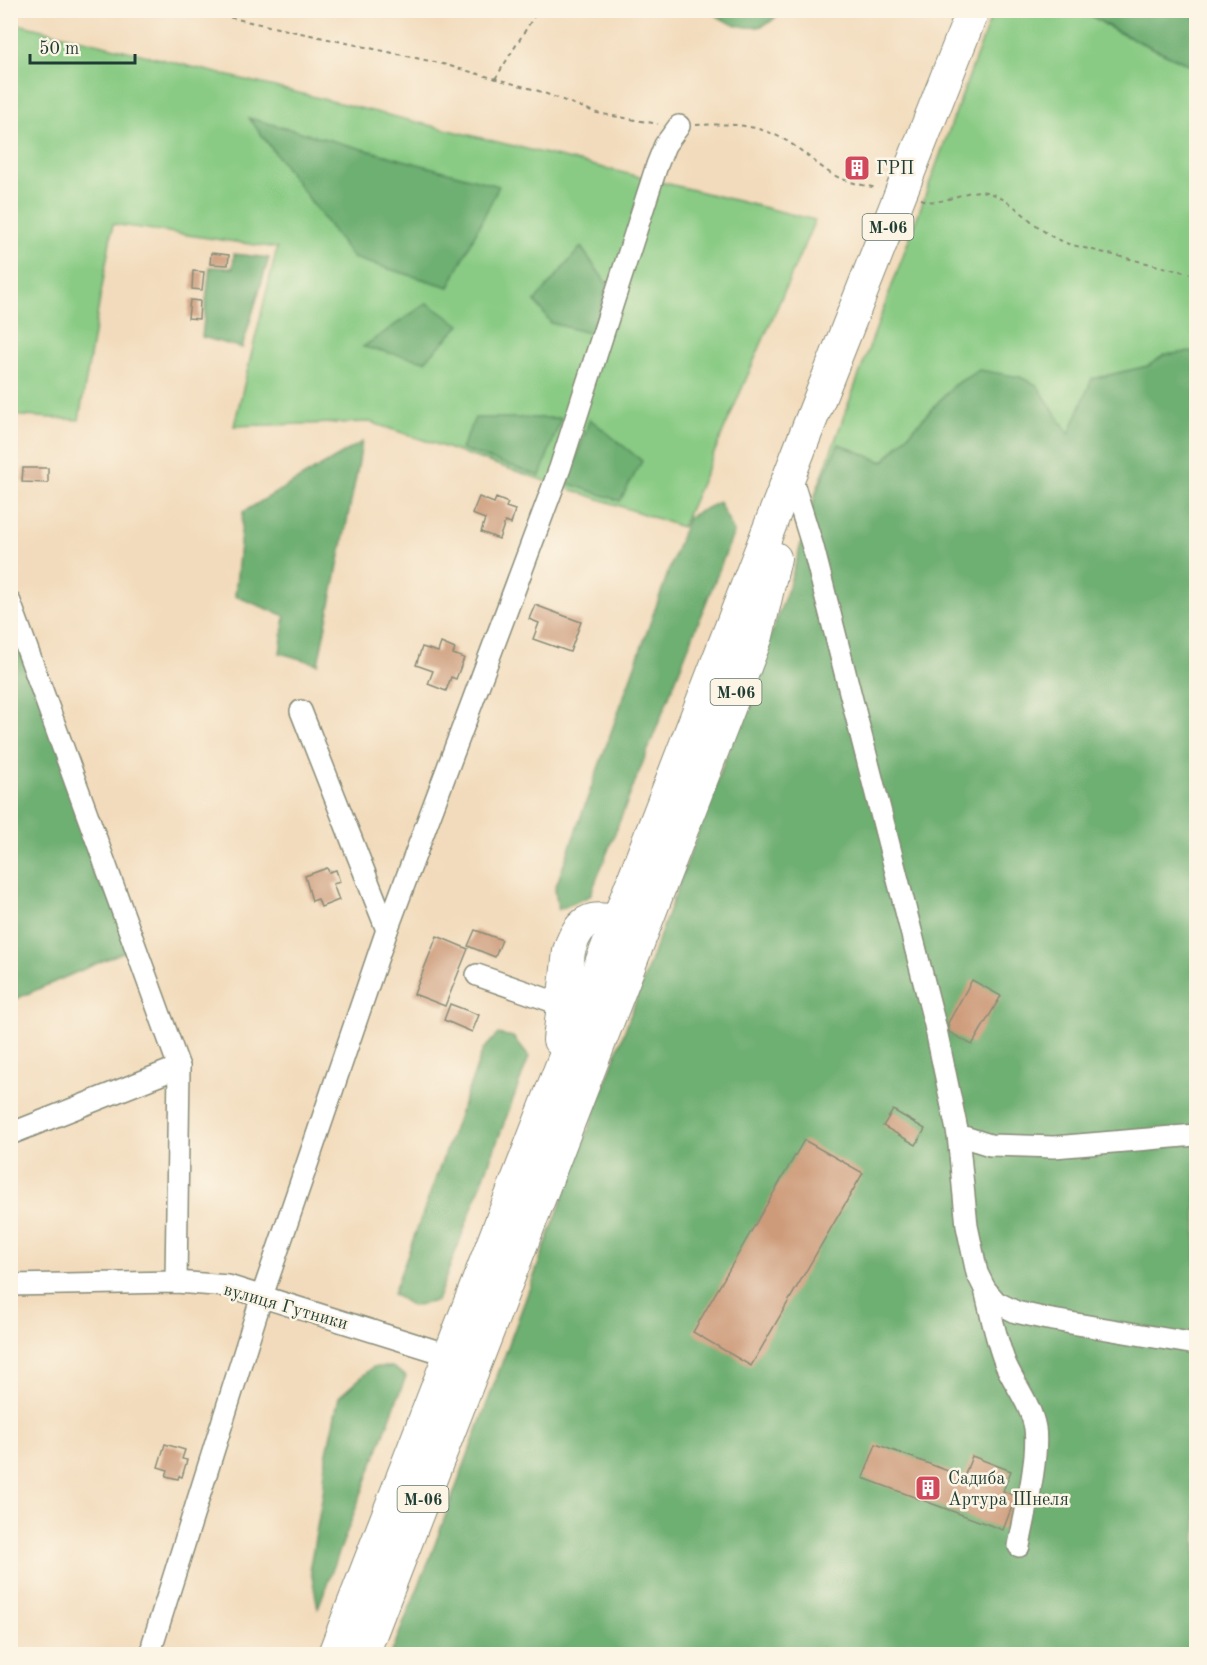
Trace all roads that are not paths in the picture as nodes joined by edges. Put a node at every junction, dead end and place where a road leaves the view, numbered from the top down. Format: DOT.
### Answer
graph roads {
  1 [pos="973,10"];
  2 [pos="679,126"];
  3 [pos="802,443"];
  4 [pos="793,483"];
  5 [pos="10,602"];
  6 [pos="301,711"];
  7 [pos="630,928"];
  8 [pos="387,930"];
  9 [pos="477,975"];
  10 [pos="563,1005"];
  11 [pos="179,1067"];
  12 [pos="554,1084"];
  13 [pos="10,1134"];
  14 [pos="958,1135"];
  15 [pos="1197,1135"];
  16 [pos="176,1282"];
  17 [pos="10,1285"];
  18 [pos="985,1289"];
  19 [pos="262,1296"];
  20 [pos="1197,1344"];
  21 [pos="449,1355"];
  22 [pos="1019,1546"];
  23 [pos="153,1643"];
  24 [pos="334,1654"];
  25 [pos="363,1654"];
  1 -- 3 [label="highway, М-06"];
  2 -- 8 [label="street"];
  3 -- 4 [label="highway, М-06"];
  3 -- 7 [label="highway, М-06"];
  4 -- 7 [label="highway, М-06"];
  4 -- 14 [label="street"];
  5 -- 11 [label="street"];
  6 -- 8 [label="street"];
  7 -- 10 [label="highway"];
  7 -- 12 [label="highway, М-06"];
  7 -- 25 [label="highway, М-06"];
  8 -- 19 [label="street"];
  9 -- 10 [label="street"];
  10 -- 12 [label="highway"];
  11 -- 13 [label="street"];
  11 -- 16 [label="street"];
  12 -- 21 [label="highway, М-06"];
  14 -- 15 [label="street"];
  14 -- 18 [label="street"];
  16 -- 17 [label="street, вулиця Гутники"];
  16 -- 19 [label="street, вулиця Гутники"];
  18 -- 20 [label="street"];
  18 -- 22 [label="street"];
  19 -- 21 [label="street, вулиця Гутники"];
  19 -- 23 [label="street"];
  21 -- 24 [label="highway, М-06"];
}
